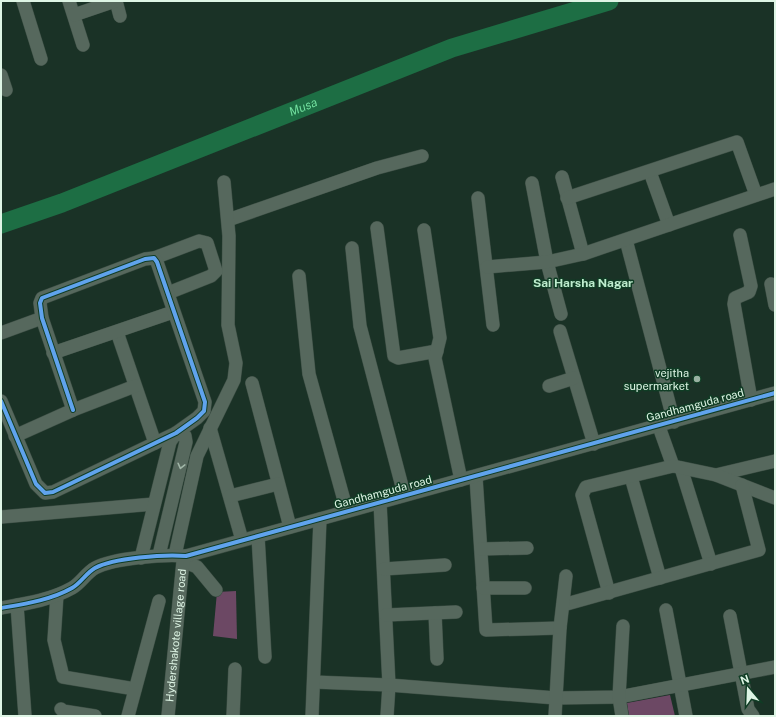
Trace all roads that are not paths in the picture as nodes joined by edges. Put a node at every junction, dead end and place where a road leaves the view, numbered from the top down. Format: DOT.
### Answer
graph roads {
  1 [pos="23,1"];
  2 [pos="69,1"];
  3 [pos="116,1"];
  4 [pos="74,15"];
  5 [pos="120,16"];
  6 [pos="83,45"];
  7 [pos="41,60"];
  8 [pos="1,75"];
  9 [pos="6,90"];
  10 [pos="422,156"];
  11 [pos="650,172"];
  12 [pos="562,177"];
  13 [pos="224,182"];
  14 [pos="532,183"];
  15 [pos="775,189"];
  16 [pos="756,195"];
  17 [pos="478,198"];
  18 [pos="567,198"];
  19 [pos="228,220"];
  20 [pos="669,225"];
  21 [pos="377,228"];
  22 [pos="424,230"];
  23 [pos="740,235"];
  24 [pos="626,240"];
  25 [pos="352,248"];
  26 [pos="583,254"];
  27 [pos="154,258"];
  28 [pos="547,262"];
  29 [pos="487,267"];
  30 [pos="299,276"];
  31 [pos="771,284"];
  32 [pos="168,293"];
  33 [pos="775,305"];
  34 [pos="173,312"];
  35 [pos="561,314"];
  36 [pos="42,318"];
  37 [pos="493,325"];
  38 [pos="560,331"];
  39 [pos="117,332"];
  40 [pos="1,333"];
  41 [pos="436,351"];
  42 [pos="53,353"];
  43 [pos="574,378"];
  44 [pos="252,383"];
  45 [pos="135,386"];
  46 [pos="549,386"];
  47 [pos="775,393"];
  48 [pos="751,400"];
  49 [pos="1,401"];
  50 [pos="73,410"];
  51 [pos="674,422"];
  52 [pos="658,424"];
  53 [pos="210,428"];
  54 [pos="176,433"];
  55 [pos="15,436"];
  56 [pos="155,443"];
  57 [pos="594,444"];
  58 [pos="775,460"];
  59 [pos="677,467"];
  60 [pos="716,475"];
  61 [pos="476,477"];
  62 [pos="631,477"];
  63 [pos="461,480"];
  64 [pos="278,484"];
  65 [pos="742,485"];
  66 [pos="404,494"];
  67 [pos="230,496"];
  68 [pos="775,498"];
  69 [pos="380,502"];
  70 [pos="154,504"];
  71 [pos="347,510"];
  72 [pos="1,517"];
  73 [pos="320,519"];
  74 [pos="290,527"];
  75 [pos="258,536"];
  76 [pos="242,540"];
  77 [pos="527,548"];
  78 [pos="481,549"];
  79 [pos="159,554"];
  80 [pos="181,557"];
  81 [pos="141,558"];
  82 [pos="711,564"];
  83 [pos="445,565"];
  84 [pos="384,569"];
  85 [pos="566,576"];
  86 [pos="660,578"];
  87 [pos="483,588"];
  88 [pos="525,588"];
  89 [pos="216,590"];
  90 [pos="609,593"];
  91 [pos="57,595"];
  92 [pos="159,601"];
  93 [pos="17,605"];
  94 [pos="564,605"];
  95 [pos="1,608"];
  96 [pos="666,610"];
  97 [pos="456,612"];
  98 [pos="435,613"];
  99 [pos="386,615"];
  100 [pos="730,616"];
  101 [pos="623,626"];
  102 [pos="560,628"];
  103 [pos="265,657"];
  104 [pos="437,659"];
  105 [pos="775,667"];
  106 [pos="235,669"];
  107 [pos="743,672"];
  108 [pos="314,682"];
  109 [pos="389,685"];
  110 [pos="680,685"];
  111 [pos="135,689"];
  112 [pos="619,697"];
  113 [pos="556,698"];
  114 [pos="61,709"];
  115 [pos="25,716"];
  116 [pos="95,716"];
  117 [pos="128,716"];
  118 [pos="168,716"];
  119 [pos="233,716"];
  120 [pos="312,716"];
  121 [pos="387,716"];
  122 [pos="555,716"];
  123 [pos="622,716"];
  124 [pos="686,716"];
  125 [pos="753,716"];
  1 -- 7 [label="street"];
  2 -- 4 [label="street"];
  3 -- 4 [label="street"];
  3 -- 5 [label="street"];
  4 -- 6 [label="street"];
  8 -- 9 [label="street"];
  10 -- 19 [label="street"];
  11 -- 16 [label="street"];
  11 -- 18 [label="street"];
  11 -- 20 [label="street"];
  12 -- 18 [label="street"];
  13 -- 19 [label="street, Hydershakote village road"];
  14 -- 28 [label="street"];
  15 -- 16 [label="street"];
  16 -- 20 [label="street"];
  17 -- 29 [label="street"];
  18 -- 26 [label="street"];
  19 -- 53 [label="street, Hydershakote village road"];
  20 -- 24 [label="street"];
  21 -- 41 [label="street"];
  22 -- 41 [label="street"];
  23 -- 48 [label="street"];
  24 -- 26 [label="street"];
  24 -- 51 [label="street"];
  25 -- 66 [label="street"];
  26 -- 28 [label="street"];
  27 -- 32 [label="street"];
  27 -- 32 [label="street"];
  27 -- 36 [label="street"];
  28 -- 29 [label="street"];
  28 -- 35 [label="street"];
  29 -- 37 [label="street"];
  30 -- 71 [label="street"];
  31 -- 33 [label="street"];
  32 -- 34 [label="street"];
  34 -- 39 [label="street"];
  34 -- 54 [label="street"];
  36 -- 40 [label="street"];
  36 -- 42 [label="street"];
  38 -- 43 [label="street"];
  39 -- 42 [label="street"];
  39 -- 45 [label="street"];
  41 -- 63 [label="street"];
  42 -- 50 [label="street"];
  43 -- 46 [label="street"];
  43 -- 57 [label="street"];
  44 -- 64 [label="street"];
  45 -- 50 [label="street"];
  45 -- 56 [label="street"];
  47 -- 48 [label="street, Gandhamguda road"];
  48 -- 51 [label="street, Gandhamguda road"];
  49 -- 55 [label="street"];
  50 -- 55 [label="street"];
  51 -- 52 [label="street, Gandhamguda road"];
  52 -- 57 [label="street, Gandhamguda road"];
  52 -- 59 [label="street"];
  53 -- 67 [label="street"];
  53 -- 80 [label="street, Hydershakote village road"];
  54 -- 56 [label="street"];
  54 -- 70 [label="street"];
  54 -- 79 [label="street, one-way"];
  55 -- 56 [label="street"];
  57 -- 61 [label="street, Gandhamguda road"];
  58 -- 60 [label="street"];
  59 -- 60 [label="street"];
  59 -- 62 [label="street"];
  59 -- 82 [label="street"];
  60 -- 65 [label="street"];
  61 -- 63 [label="street, Gandhamguda road"];
  61 -- 78 [label="street"];
  62 -- 86 [label="street"];
  62 -- 90 [label="street"];
  63 -- 66 [label="street, Gandhamguda road"];
  64 -- 67 [label="street"];
  64 -- 74 [label="street"];
  65 -- 68 [label="street"];
  65 -- 82 [label="street"];
  66 -- 69 [label="street, Gandhamguda road"];
  67 -- 76 [label="street"];
  69 -- 71 [label="street, Gandhamguda road"];
  69 -- 84 [label="street"];
  70 -- 72 [label="street"];
  70 -- 81 [label="street"];
  71 -- 73 [label="street, Gandhamguda road"];
  73 -- 74 [label="street, Gandhamguda road"];
  73 -- 108 [label="street"];
  74 -- 75 [label="street, Gandhamguda road"];
  75 -- 76 [label="street, Gandhamguda road"];
  75 -- 103 [label="street"];
  76 -- 80 [label="street, Gandhamguda road"];
  77 -- 78 [label="street"];
  78 -- 87 [label="street"];
  79 -- 80 [label="street, Gandhamguda road"];
  79 -- 81 [label="street, Gandhamguda road"];
  80 -- 89 [label="street"];
  80 -- 118 [label="street, Hydershakote village road"];
  81 -- 91 [label="street, Gandhamguda road"];
  82 -- 86 [label="street"];
  83 -- 84 [label="street"];
  84 -- 99 [label="street"];
  85 -- 94 [label="street"];
  86 -- 90 [label="street"];
  87 -- 88 [label="street"];
  87 -- 102 [label="street"];
  90 -- 94 [label="street"];
  91 -- 93 [label="street, Gandhamguda road"];
  91 -- 111 [label="street"];
  92 -- 111 [label="street"];
  93 -- 95 [label="street, Gandhamguda road"];
  93 -- 115 [label="street"];
  94 -- 102 [label="street"];
  96 -- 110 [label="street"];
  97 -- 98 [label="street"];
  98 -- 99 [label="street"];
  98 -- 104 [label="street"];
  99 -- 109 [label="street"];
  100 -- 107 [label="street"];
  101 -- 112 [label="street"];
  102 -- 113 [label="street"];
  105 -- 107 [label="street"];
  106 -- 119 [label="street"];
  107 -- 110 [label="street"];
  107 -- 125 [label="street"];
  108 -- 109 [label="street"];
  108 -- 120 [label="street"];
  109 -- 113 [label="street"];
  109 -- 121 [label="street"];
  110 -- 112 [label="street"];
  110 -- 124 [label="street"];
  111 -- 117 [label="street"];
  112 -- 113 [label="street"];
  112 -- 123 [label="street"];
  113 -- 122 [label="street"];
  114 -- 116 [label="street"];
}
